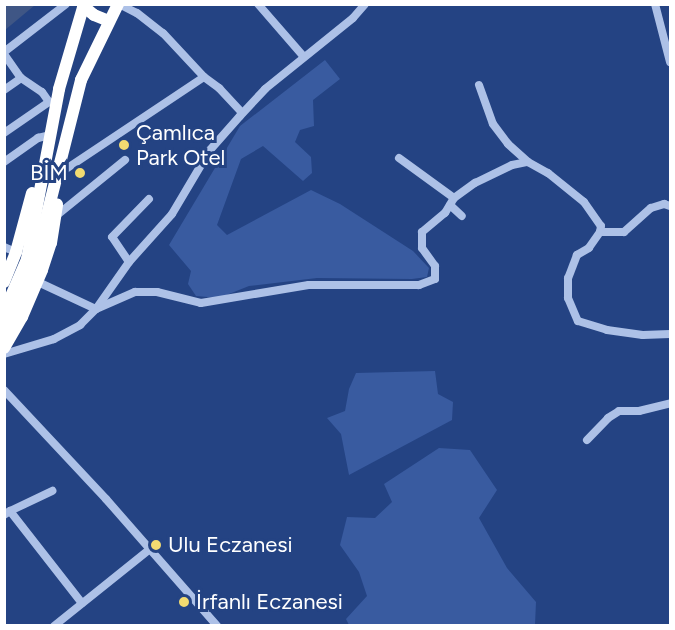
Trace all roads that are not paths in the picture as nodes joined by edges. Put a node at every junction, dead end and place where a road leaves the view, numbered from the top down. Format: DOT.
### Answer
graph roads {
  1 [pos="66,4"];
  2 [pos="119,4"];
  3 [pos="258,4"];
  4 [pos="365,4"];
  5 [pos="656,4"];
  6 [pos="84,5"];
  7 [pos="108,21"];
  8 [pos="4,53"];
  9 [pos="304,57"];
  10 [pos="670,62"];
  11 [pos="204,77"];
  12 [pos="21,78"];
  13 [pos="479,85"];
  14 [pos="4,90"];
  15 [pos="53,103"];
  16 [pos="242,113"];
  17 [pos="4,133"];
  18 [pos="50,135"];
  19 [pos="62,151"];
  20 [pos="399,158"];
  21 [pos="125,160"];
  22 [pos="4,162"];
  23 [pos="528,162"];
  24 [pos="60,173"];
  25 [pos="42,177"];
  26 [pos="149,199"];
  27 [pos="452,202"];
  28 [pos="670,205"];
  29 [pos="56,216"];
  30 [pos="462,216"];
  31 [pos="600,232"];
  32 [pos="10,249"];
  33 [pos="129,262"];
  34 [pos="4,282"];
  35 [pos="38,282"];
  36 [pos="96,309"];
  37 [pos="4,312"];
  38 [pos="4,331"];
  39 [pos="670,334"];
  40 [pos="4,348"];
  41 [pos="4,354"];
  42 [pos="4,390"];
  43 [pos="670,403"];
  44 [pos="587,440"];
  45 [pos="52,491"];
  46 [pos="7,513"];
  47 [pos="149,550"];
  48 [pos="82,603"];
  49 [pos="54,626"];
  50 [pos="217,626"];
  1 -- 8 [label="street"];
  2 -- 7 [label="highway"];
  2 -- 11 [label="street"];
  3 -- 9 [label="street"];
  4 -- 9 [label="street"];
  5 -- 10 [label="street"];
  6 -- 7 [label="highway"];
  6 -- 15 [label="highway"];
  7 -- 19 [label="highway"];
  8 -- 12 [label="street"];
  9 -- 16 [label="street"];
  11 -- 16 [label="street"];
  11 -- 24 [label="street"];
  12 -- 14 [label="street"];
  12 -- 15 [label="street"];
  13 -- 23 [label="street"];
  15 -- 17 [label="street"];
  15 -- 18 [label="highway"];
  16 -- 33 [label="street"];
  18 -- 22 [label="street"];
  18 -- 25 [label="highway"];
  19 -- 24 [label="highway"];
  19 -- 38 [label="highway"];
  20 -- 27 [label="street"];
  21 -- 29 [label="street"];
  23 -- 27 [label="street"];
  23 -- 31 [label="street"];
  24 -- 29 [label="highway"];
  25 -- 32 [label="highway"];
  25 -- 37 [label="highway"];
  26 -- 33 [label="street"];
  27 -- 30 [label="street"];
  27 -- 36 [label="street"];
  28 -- 31 [label="street"];
  29 -- 35 [label="highway"];
  31 -- 39 [label="street"];
  32 -- 34 [label="highway"];
  33 -- 36 [label="street"];
  35 -- 36 [label="street"];
  35 -- 40 [label="highway"];
  36 -- 41 [label="street"];
  42 -- 47 [label="street"];
  43 -- 44 [label="street"];
  45 -- 46 [label="street"];
  46 -- 48 [label="street"];
  47 -- 48 [label="street"];
  47 -- 50 [label="street"];
  48 -- 49 [label="street"];
}
